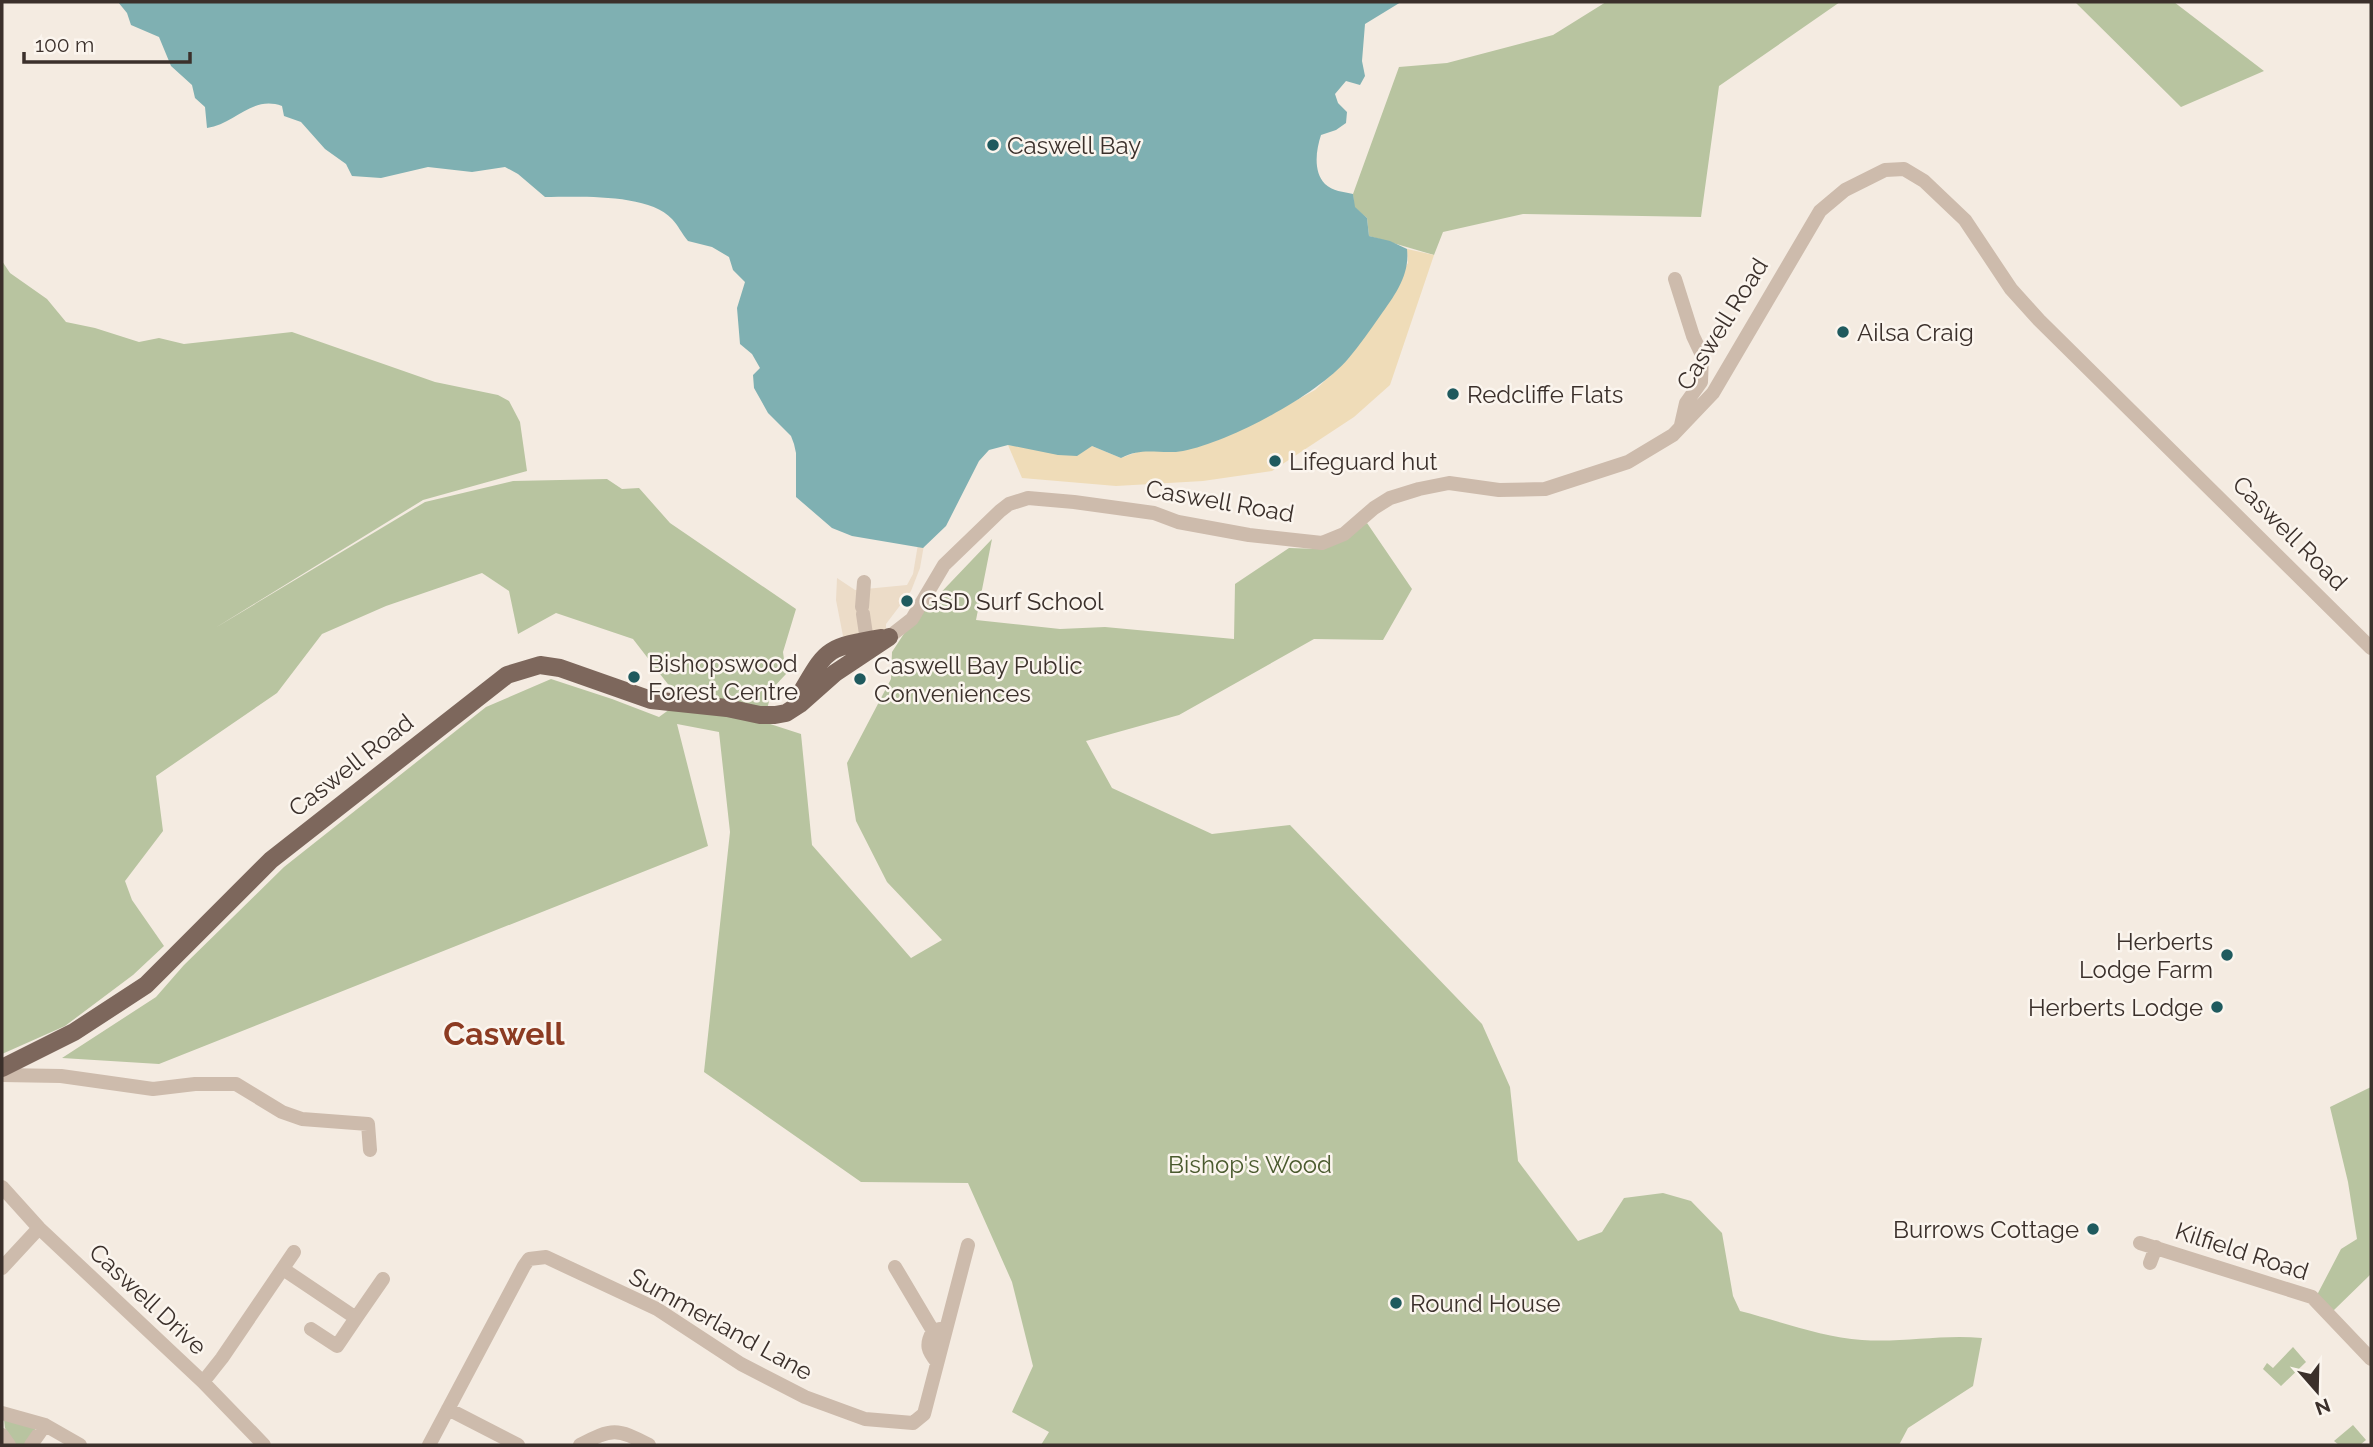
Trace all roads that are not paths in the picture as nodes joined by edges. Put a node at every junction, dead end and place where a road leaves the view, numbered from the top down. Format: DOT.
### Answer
graph roads {
  1 [pos="1675,279"];
  2 [pos="1681,426"];
  3 [pos="864,582"];
  4 [pos="889,637"];
  5 [pos="867,641"];
  6 [pos="2371,648"];
  7 [pos="786,713"];
  8 [pos="2,1068"];
  9 [pos="2,1075"];
  10 [pos="370,1150"];
  11 [pos="2,1187"];
  12 [pos="39,1228"];
  13 [pos="2140,1243"];
  14 [pos="968,1245"];
  15 [pos="2156,1247"];
  16 [pos="295,1252"];
  17 [pos="2150,1264"];
  18 [pos="895,1267"];
  19 [pos="2,1268"];
  20 [pos="283,1269"];
  21 [pos="383,1279"];
  22 [pos="356,1318"];
  23 [pos="948,1327"];
  24 [pos="311,1329"];
  25 [pos="933,1331"];
  26 [pos="2371,1359"];
  27 [pos="937,1363"];
  28 [pos="203,1382"];
  29 [pos="448,1409"];
  30 [pos="2,1413"];
  31 [pos="45,1425"];
  32 [pos="2,1434"];
  33 [pos="9,1445"];
  34 [pos="31,1445"];
  35 [pos="80,1445"];
  36 [pos="264,1445"];
  37 [pos="429,1445"];
  38 [pos="517,1445"];
  39 [pos="580,1445"];
  40 [pos="649,1445"];
  1 -- 2 [label="street"];
  2 -- 4 [label="street, Caswell Road"];
  2 -- 6 [label="street, Caswell Road"];
  3 -- 5 [label="street"];
  4 -- 5 [label="main road"];
  4 -- 7 [label="main road, Caswell Road"];
  5 -- 7 [label="main road"];
  7 -- 8 [label="main road, Caswell Road"];
  9 -- 10 [label="street"];
  11 -- 12 [label="street, Caswell Drive"];
  12 -- 19 [label="street"];
  12 -- 28 [label="street, Caswell Drive"];
  13 -- 15 [label="street, Kilfield Road"];
  14 -- 23 [label="street, Summerland Lane"];
  15 -- 17 [label="street, Kilfield Road"];
  15 -- 26 [label="street, Kilfield Road"];
  16 -- 20 [label="street"];
  18 -- 25 [label="street, Summerland Lane"];
  20 -- 22 [label="street"];
  20 -- 28 [label="street"];
  21 -- 22 [label="street"];
  22 -- 24 [label="street"];
  23 -- 25 [label="street"];
  23 -- 27 [label="street, Summerland Lane"];
  25 -- 27 [label="street, Summerland Lane"];
  27 -- 29 [label="street, Summerland Lane"];
  28 -- 36 [label="street, Caswell Drive"];
  29 -- 37 [label="street, Summerland Lane"];
  29 -- 38 [label="street"];
  30 -- 31 [label="street"];
  31 -- 34 [label="street"];
  31 -- 35 [label="street"];
  32 -- 33 [label="street"];
  39 -- 40 [label="street"];
}
